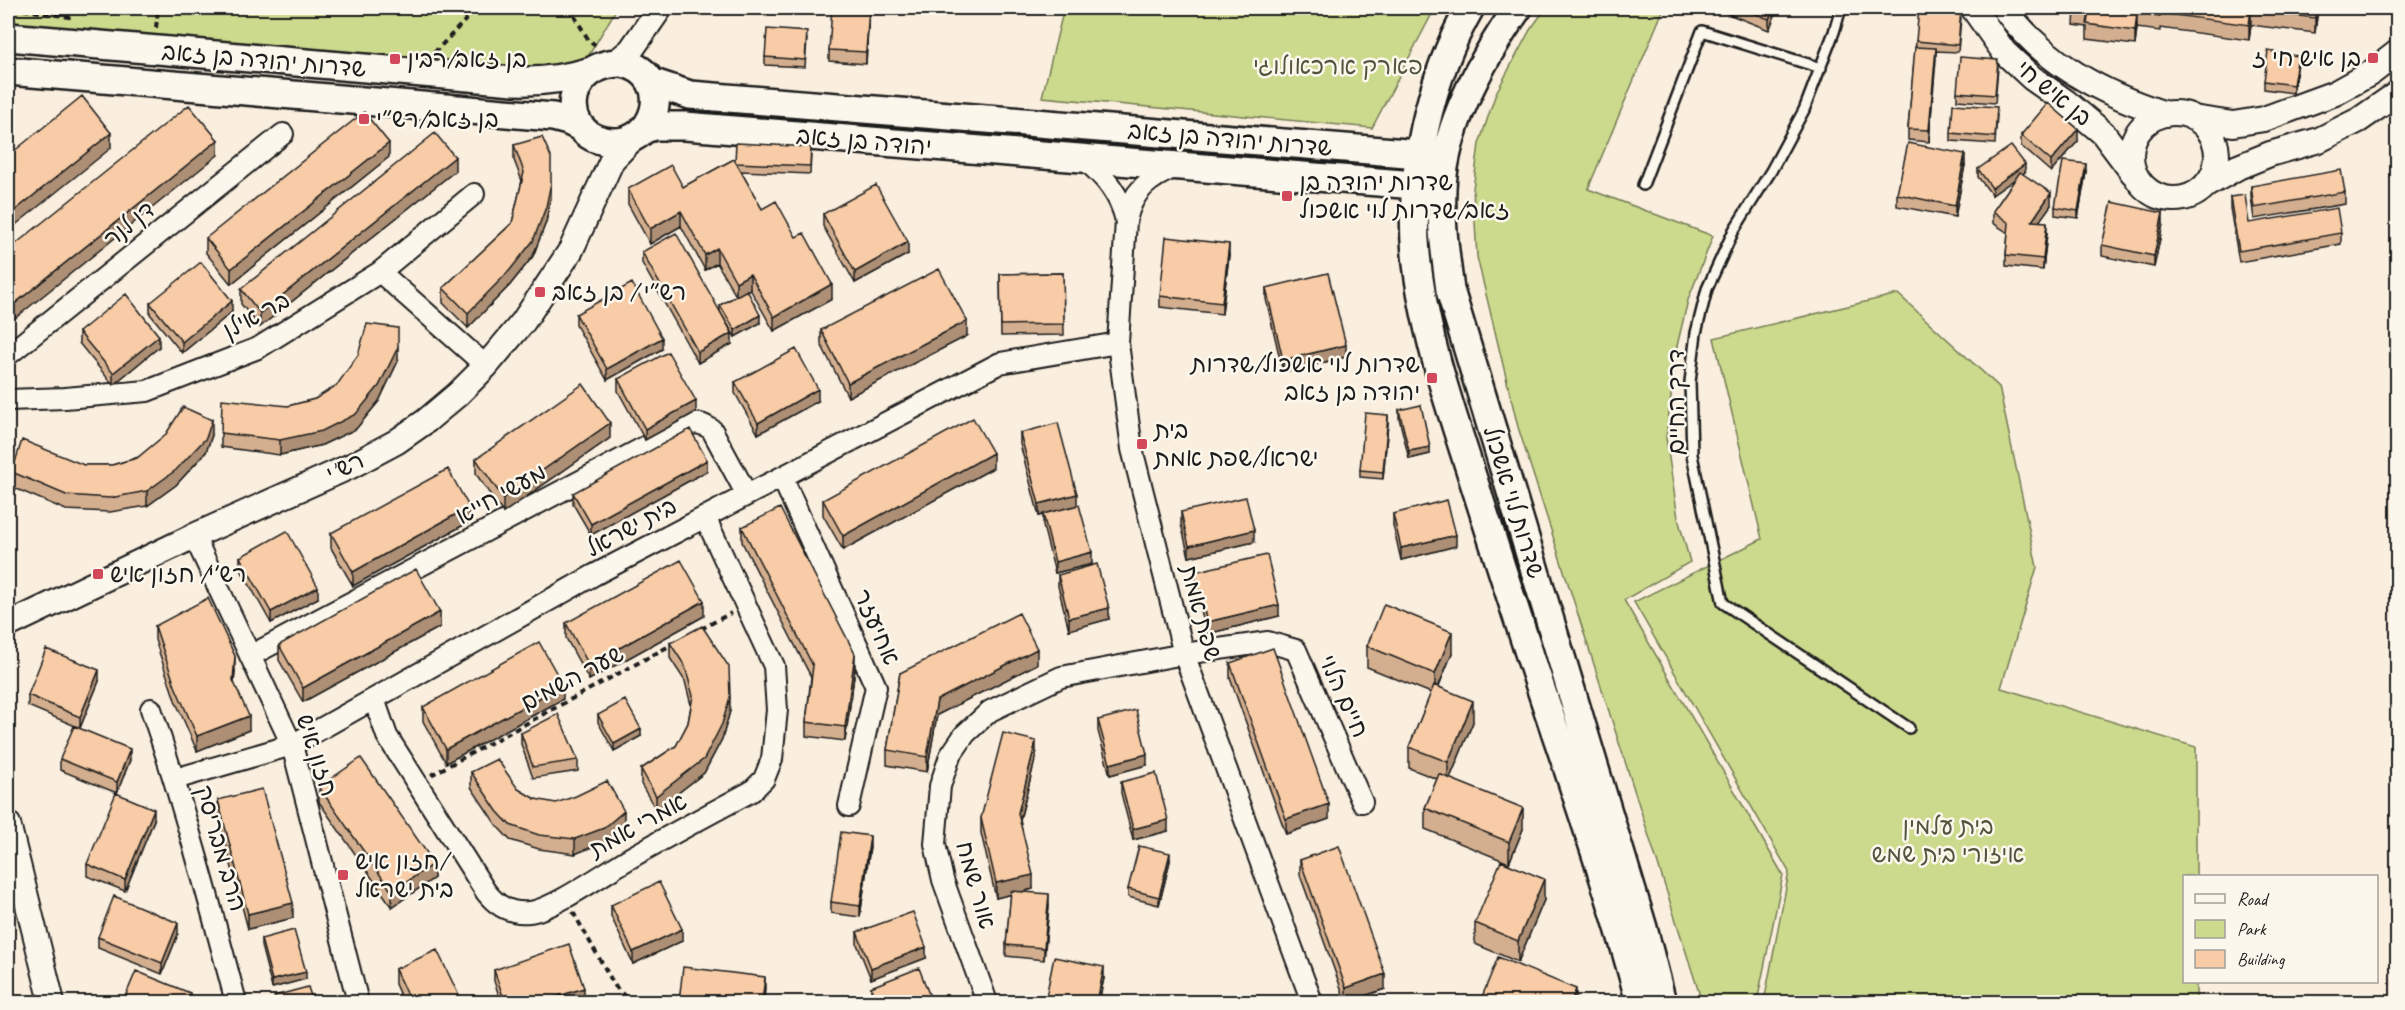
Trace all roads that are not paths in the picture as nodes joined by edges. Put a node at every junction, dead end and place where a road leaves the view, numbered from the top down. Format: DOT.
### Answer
graph roads {
  1 [pos="661,8"];
  2 [pos="1470,8"];
  3 [pos="1518,8"];
  4 [pos="1841,8"];
  5 [pos="1972,8"];
  6 [pos="2004,8"];
  7 [pos="8,37"];
  8 [pos="2397,52"];
  9 [pos="613,61"];
  10 [pos="1821,68"];
  11 [pos="8,71"];
  12 [pos="649,78"];
  13 [pos="2397,93"];
  14 [pos="2166,114"];
  15 [pos="2193,118"];
  16 [pos="584,130"];
  17 [pos="640,132"];
  18 [pos="282,134"];
  19 [pos="1419,154"];
  20 [pos="1084,159"];
  21 [pos="1179,166"];
  22 [pos="1443,174"];
  23 [pos="2136,177"];
  24 [pos="1643,185"];
  25 [pos="2206,185"];
  26 [pos="1415,186"];
  27 [pos="474,194"];
  28 [pos="592,200"];
  29 [pos="1126,221"];
  30 [pos="380,272"];
  31 [pos="1118,343"];
  32 [pos="8,355"];
  33 [pos="486,366"];
  34 [pos="8,400"];
  35 [pos="782,477"];
  36 [pos="747,495"];
  37 [pos="705,517"];
  38 [pos="194,536"];
  39 [pos="8,625"];
  40 [pos="1184,654"];
  41 [pos="250,656"];
  42 [pos="374,699"];
  43 [pos="151,709"];
  44 [pos="1910,728"];
  45 [pos="292,745"];
  46 [pos="175,779"];
  47 [pos="1362,802"];
  48 [pos="849,806"];
  49 [pos="8,824"];
  50 [pos="8,881"];
  51 [pos="38,1002"];
  52 [pos="52,1002"];
  53 [pos="236,1002"];
  54 [pos="358,1002"];
  55 [pos="987,1002"];
  56 [pos="1312,1002"];
  57 [pos="1640,1002"];
  58 [pos="1662,1002"];
  1 -- 9 [label="street"];
  1 -- 12 [label="street"];
  2 -- 19 [label="main road, שדרות לוי אשכול"];
  3 -- 22 [label="main road, שדרות לוי אשכול"];
  4 -- 10 [label="lane, דרך החיים"];
  5 -- 23 [label="street, בן איש חי"];
  6 -- 14 [label="street, בן איש חי"];
  7 -- 9 [label="main road, שדרות יהודה בן זאב"];
  8 -- 15 [label="street"];
  9 -- 12 [label="main road"];
  9 -- 16 [label="main road"];
  10 -- 24 [label="lane"];
  10 -- 44 [label="lane, דרך החיים"];
  11 -- 16 [label="main road, שדרות יהודה בן זאב"];
  12 -- 17 [label="main road"];
  12 -- 19 [label="main road, שדרות יהודה בן זאב"];
  13 -- 25 [label="street"];
  14 -- 15 [label="street"];
  14 -- 23 [label="street"];
  15 -- 25 [label="street"];
  16 -- 17 [label="main road"];
  16 -- 28 [label="street, רש\"י"];
  17 -- 20 [label="main road, יהודה בן זאב"];
  17 -- 28 [label="street, רש\"י"];
  18 -- 32 [label="street, דן לנר"];
  19 -- 22 [label="main road"];
  19 -- 26 [label="main road, שדרות לוי אשכול"];
  20 -- 21 [label="main road, שדרות יהודה בן זאב"];
  20 -- 29 [label="street, שפת אמת"];
  21 -- 26 [label="main road, שדרות יהודה בן זאב"];
  21 -- 29 [label="street, שפת אמת"];
  22 -- 26 [label="main road, שדרות יהודה בן זאב"];
  22 -- 58 [label="main road, שדרות לוי אשכול"];
  23 -- 25 [label="street"];
  26 -- 57 [label="main road, שדרות לוי אשכול"];
  27 -- 30 [label="street, בר אילן"];
  28 -- 33 [label="street, רש\"י"];
  29 -- 31 [label="street, שפת אמת"];
  30 -- 33 [label="street"];
  30 -- 34 [label="street, בר אילן"];
  31 -- 35 [label="street, בית ישראל"];
  31 -- 40 [label="street, שפת אמת"];
  33 -- 38 [label="street, רש\"י"];
  35 -- 36 [label="street, בית ישראל"];
  35 -- 48 [label="street, אחיעזר"];
  36 -- 37 [label="street, בית ישראל"];
  36 -- 41 [label="street, מעשי חייא"];
  37 -- 42 [label="street, בית ישראל"];
  37 -- 42 [label="street, אמרי אמת"];
  38 -- 39 [label="street, רש\"י"];
  38 -- 41 [label="street, חזון איש"];
  40 -- 47 [label="street, חיים הלוי"];
  40 -- 55 [label="street, אור שמח"];
  40 -- 56 [label="street, שפת אמת"];
  41 -- 45 [label="street, חזון איש"];
  42 -- 45 [label="street, בית ישראל"];
  43 -- 46 [label="street, הרב מבריסק"];
  45 -- 46 [label="street, בית ישראל"];
  45 -- 54 [label="street, חזון איש"];
  46 -- 53 [label="street, הרב מבריסק"];
  49 -- 52 [label="street"];
  50 -- 51 [label="street"];
}
